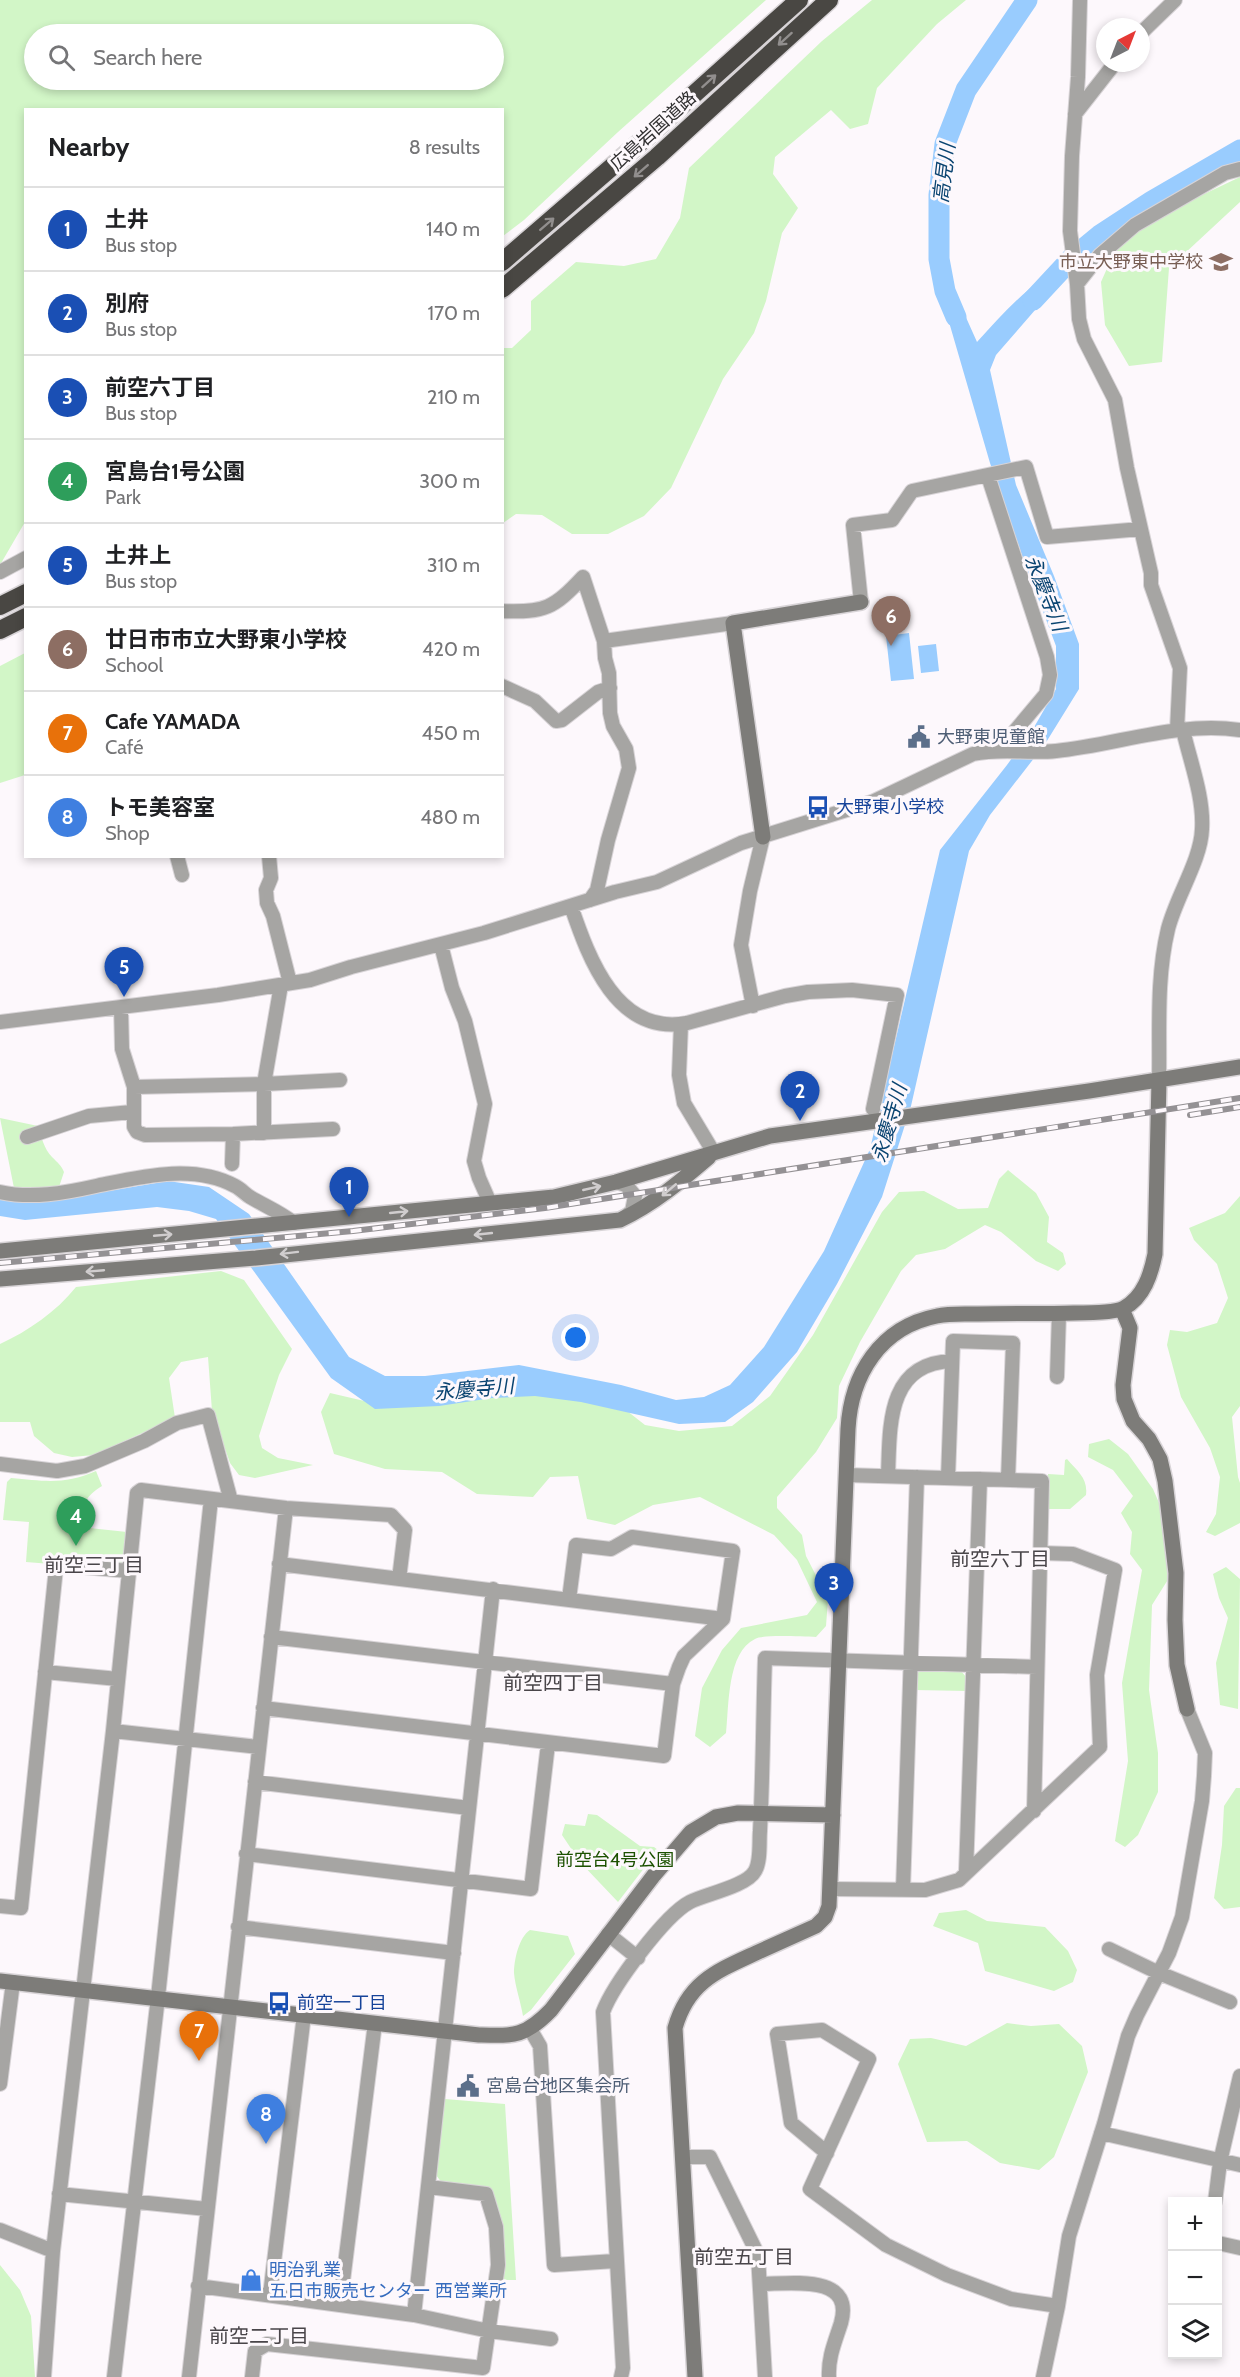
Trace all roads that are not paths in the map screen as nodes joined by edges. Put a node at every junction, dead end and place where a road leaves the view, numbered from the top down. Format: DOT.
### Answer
graph roads {
  1 [pos="799,0"];
  2 [pos="829,0"];
  3 [pos="1080,0"];
  4 [pos="1175,0"];
  5 [pos="1150,24"];
  6 [pos="1108,72"];
  7 [pos="1074,116"];
  8 [pos="1240,169"];
  9 [pos="504,260"];
  10 [pos="1077,284"];
  11 [pos="504,287"];
  12 [pos="988,476"];
  13 [pos="1141,529"];
  14 [pos="24,559"];
  15 [pos="0,572"];
  16 [pos="24,594"];
  17 [pos="861,602"];
  18 [pos="0,606"];
  19 [pos="504,611"];
  20 [pos="24,618"];
  21 [pos="733,623"];
  22 [pos="0,630"];
  23 [pos="604,641"];
  24 [pos="504,687"];
  25 [pos="610,688"];
  26 [pos="1180,730"];
  27 [pos="1240,730"];
  28 [pos="1001,750"];
  29 [pos="763,837"];
  30 [pos="178,858"];
  31 [pos="269,858"];
  32 [pos="182,875"];
  33 [pos="590,900"];
  34 [pos="571,906"];
  35 [pos="441,945"];
  36 [pos="285,984"];
  37 [pos="753,1006"];
  38 [pos="121,1007"];
  39 [pos="0,1022"];
  40 [pos="681,1024"];
  41 [pos="1240,1067"];
  42 [pos="340,1080"];
  43 [pos="1159,1081"];
  44 [pos="264,1084"];
  45 [pos="134,1087"];
  46 [pos="132,1112"];
  47 [pos="870,1116"];
  48 [pos="333,1129"];
  49 [pos="264,1133"];
  50 [pos="232,1134"];
  51 [pos="27,1137"];
  52 [pos="714,1153"];
  53 [pos="232,1164"];
  54 [pos="616,1182"];
  55 [pos="0,1192"];
  56 [pos="490,1203"];
  57 [pos="620,1220"];
  58 [pos="294,1223"];
  59 [pos="0,1251"];
  60 [pos="0,1279"];
  61 [pos="1122,1309"];
  62 [pos="1059,1314"];
  63 [pos="952,1360"];
  64 [pos="1057,1377"];
  65 [pos="0,1464"];
  66 [pos="846,1475"];
  67 [pos="888,1476"];
  68 [pos="917,1477"];
  69 [pos="948,1478"];
  70 [pos="980,1479"];
  71 [pos="1008,1480"];
  72 [pos="211,1499"];
  73 [pos="231,1501"];
  74 [pos="286,1508"];
  75 [pos="1041,1552"];
  76 [pos="279,1564"];
  77 [pos="129,1571"];
  78 [pos="399,1579"];
  79 [pos="493,1589"];
  80 [pos="569,1599"];
  81 [pos="723,1619"];
  82 [pos="271,1637"];
  83 [pos="838,1660"];
  84 [pos="485,1662"];
  85 [pos="911,1663"];
  86 [pos="974,1665"];
  87 [pos="1038,1667"];
  88 [pos="45,1672"];
  89 [pos="118,1679"];
  90 [pos="673,1684"];
  91 [pos="263,1708"];
  92 [pos="1186,1709"];
  93 [pos="112,1731"];
  94 [pos="477,1734"];
  95 [pos="184,1739"];
  96 [pos="548,1744"];
  97 [pos="258,1747"];
  98 [pos="255,1782"];
  99 [pos="470,1809"];
  100 [pos="1034,1811"];
  101 [pos="761,1813"];
  102 [pos="833,1815"];
  103 [pos="246,1854"];
  104 [pos="966,1872"];
  105 [pos="462,1881"];
  106 [pos="831,1889"];
  107 [pos="903,1890"];
  108 [pos="0,1906"];
  109 [pos="238,1927"];
  110 [pos="608,1934"];
  111 [pos="1109,1949"];
  112 [pos="454,1953"];
  113 [pos="638,1958"];
  114 [pos="1159,1973"];
  115 [pos="6,1981"];
  116 [pos="83,1989"];
  117 [pos="158,1997"];
  118 [pos="1230,2002"];
  119 [pos="229,2006"];
  120 [pos="304,2015"];
  121 [pos="375,2023"];
  122 [pos="530,2029"];
  123 [pos="446,2032"];
  124 [pos="1240,2076"];
  125 [pos="0,2078"];
  126 [pos="0,2084"];
  127 [pos="1101,2133"];
  128 [pos="827,2153"];
  129 [pos="683,2157"];
  130 [pos="1220,2162"];
  131 [pos="1240,2165"];
  132 [pos="429,2187"];
  133 [pos="59,2194"];
  134 [pos="1216,2197"];
  135 [pos="133,2201"];
  136 [pos="207,2209"];
  137 [pos="0,2230"];
  138 [pos="1222,2244"];
  139 [pos="1240,2248"];
  140 [pos="53,2251"];
  141 [pos="615,2260"];
  142 [pos="760,2284"];
  143 [pos="198,2286"];
  144 [pos="270,2295"];
  145 [pos="340,2305"];
  146 [pos="1058,2306"];
  147 [pos="414,2314"];
  148 [pos="489,2331"];
  149 [pos="551,2339"];
  150 [pos="44,2377"];
  151 [pos="114,2377"];
  152 [pos="189,2377"];
  153 [pos="252,2377"];
  154 [pos="621,2377"];
  155 [pos="695,2377"];
  156 [pos="765,2377"];
  157 [pos="829,2377"];
  158 [pos="1043,2377"];
  9 -- 1 [label="highway, 広島岩国道路, one-way"];
  2 -- 11 [label="highway, 広島岩国道路, one-way"];
  3 -- 7 [label="street"];
  4 -- 5 [label="street"];
  6 -- 7 [label="street"];
  7 -- 10 [label="street"];
  8 -- 10 [label="street"];
  10 -- 13 [label="street"];
  12 -- 13 [label="street"];
  12 -- 17 [label="street"];
  12 -- 28 [label="street"];
  13 -- 26 [label="street"];
  14 -- 15 [label="street"];
  16 -- 18 [label="highway"];
  17 -- 21 [label="street"];
  19 -- 23 [label="street"];
  20 -- 22 [label="highway"];
  21 -- 23 [label="street"];
  21 -- 29 [label="street"];
  23 -- 25 [label="street"];
  24 -- 25 [label="street"];
  25 -- 33 [label="street"];
  26 -- 27 [label="street"];
  26 -- 28 [label="street"];
  26 -- 43 [label="street"];
  28 -- 29 [label="street"];
  29 -- 33 [label="street"];
  29 -- 37 [label="street"];
  30 -- 32 [label="street"];
  31 -- 36 [label="street"];
  33 -- 34 [label="street"];
  34 -- 35 [label="street"];
  34 -- 40 [label="street"];
  35 -- 36 [label="street"];
  35 -- 56 [label="street"];
  36 -- 38 [label="street"];
  36 -- 44 [label="street"];
  37 -- 40 [label="street"];
  37 -- 47 [label="street"];
  38 -- 39 [label="street"];
  38 -- 45 [label="street"];
  40 -- 52 [label="street"];
  41 -- 43 [label="street"];
  42 -- 44 [label="street"];
  43 -- 47 [label="street"];
  43 -- 61 [label="street"];
  44 -- 45 [label="street"];
  44 -- 49 [label="street"];
  45 -- 46 [label="street"];
  46 -- 50 [label="street"];
  46 -- 51 [label="street"];
  47 -- 52 [label="street"];
  48 -- 49 [label="street"];
  49 -- 50 [label="street"];
  50 -- 53 [label="street"];
  52 -- 54 [label="street"];
  52 -- 57 [label="street, one-way"];
  56 -- 54 [label="street, one-way"];
  54 -- 57 [label="street"];
  55 -- 58 [label="street"];
  58 -- 56 [label="street, one-way"];
  57 -- 60 [label="street, one-way"];
  59 -- 58 [label="street, one-way"];
  61 -- 62 [label="street"];
  61 -- 92 [label="street"];
  62 -- 64 [label="street"];
  62 -- 66 [label="street"];
  63 -- 67 [label="street"];
  63 -- 69 [label="street"];
  63 -- 71 [label="street"];
  65 -- 73 [label="street"];
  66 -- 67 [label="street"];
  66 -- 83 [label="street"];
  67 -- 68 [label="street"];
  68 -- 69 [label="street"];
  68 -- 85 [label="street"];
  69 -- 70 [label="street"];
  70 -- 71 [label="street"];
  70 -- 86 [label="street"];
  71 -- 75 [label="street"];
  72 -- 73 [label="street"];
  72 -- 77 [label="street"];
  72 -- 95 [label="street"];
  73 -- 74 [label="street"];
  74 -- 76 [label="street"];
  74 -- 78 [label="street"];
  75 -- 87 [label="street"];
  75 -- 100 [label="street"];
  76 -- 78 [label="street"];
  76 -- 82 [label="street"];
  77 -- 88 [label="street"];
  77 -- 89 [label="street"];
  78 -- 79 [label="street"];
  79 -- 80 [label="street"];
  79 -- 84 [label="street"];
  80 -- 81 [label="street"];
  80 -- 81 [label="street"];
  81 -- 90 [label="street"];
  82 -- 84 [label="street"];
  82 -- 91 [label="street"];
  83 -- 85 [label="street"];
  83 -- 101 [label="street"];
  83 -- 102 [label="street"];
  84 -- 90 [label="street"];
  84 -- 94 [label="street"];
  85 -- 86 [label="street"];
  85 -- 107 [label="street"];
  86 -- 87 [label="street"];
  86 -- 104 [label="street"];
  87 -- 100 [label="street"];
  88 -- 89 [label="street"];
  88 -- 108 [label="street"];
  89 -- 93 [label="street"];
  90 -- 96 [label="street"];
  91 -- 94 [label="street"];
  91 -- 97 [label="street"];
  92 -- 114 [label="street"];
  93 -- 95 [label="street"];
  93 -- 116 [label="street"];
  94 -- 96 [label="street"];
  94 -- 99 [label="street"];
  95 -- 97 [label="street"];
  95 -- 117 [label="street"];
  96 -- 105 [label="street"];
  97 -- 98 [label="street"];
  98 -- 99 [label="street"];
  98 -- 103 [label="street"];
  99 -- 105 [label="street"];
  100 -- 104 [label="street"];
  101 -- 102 [label="street"];
  101 -- 110 [label="street"];
  101 -- 113 [label="street"];
  102 -- 106 [label="street"];
  103 -- 105 [label="street"];
  103 -- 109 [label="street"];
  104 -- 107 [label="street"];
  105 -- 112 [label="street"];
  106 -- 107 [label="street"];
  106 -- 129 [label="street"];
  109 -- 112 [label="street"];
  109 -- 119 [label="street"];
  110 -- 113 [label="street"];
  110 -- 122 [label="street"];
  111 -- 114 [label="street"];
  112 -- 123 [label="street"];
  113 -- 141 [label="street"];
  114 -- 118 [label="street"];
  114 -- 127 [label="street"];
  115 -- 116 [label="street"];
  115 -- 125 [label="street"];
  116 -- 117 [label="street"];
  116 -- 133 [label="street"];
  117 -- 119 [label="street"];
  117 -- 135 [label="street"];
  119 -- 120 [label="street"];
  119 -- 136 [label="street"];
  120 -- 121 [label="street"];
  120 -- 144 [label="street"];
  121 -- 123 [label="street"];
  121 -- 145 [label="street"];
  122 -- 123 [label="street"];
  122 -- 141 [label="street"];
  123 -- 132 [label="street"];
  124 -- 130 [label="street"];
  125 -- 126 [label="street"];
  127 -- 130 [label="street"];
  127 -- 146 [label="street"];
  128 -- 128 [label="street"];
  128 -- 146 [label="street"];
  129 -- 142 [label="street"];
  129 -- 155 [label="street"];
  130 -- 131 [label="street"];
  130 -- 134 [label="street"];
  132 -- 147 [label="street"];
  132 -- 148 [label="street"];
  133 -- 135 [label="street"];
  133 -- 140 [label="street"];
  135 -- 136 [label="street"];
  135 -- 151 [label="street"];
  136 -- 143 [label="street"];
  137 -- 140 [label="street"];
  138 -- 139 [label="street"];
  140 -- 150 [label="street"];
  141 -- 154 [label="street"];
  142 -- 156 [label="street"];
  142 -- 157 [label="street"];
  143 -- 144 [label="street"];
  143 -- 152 [label="street"];
  144 -- 145 [label="street"];
  145 -- 147 [label="street"];
  146 -- 158 [label="street"];
  147 -- 148 [label="street"];
  148 -- 149 [label="street"];
  148 -- 153 [label="street"];
}
